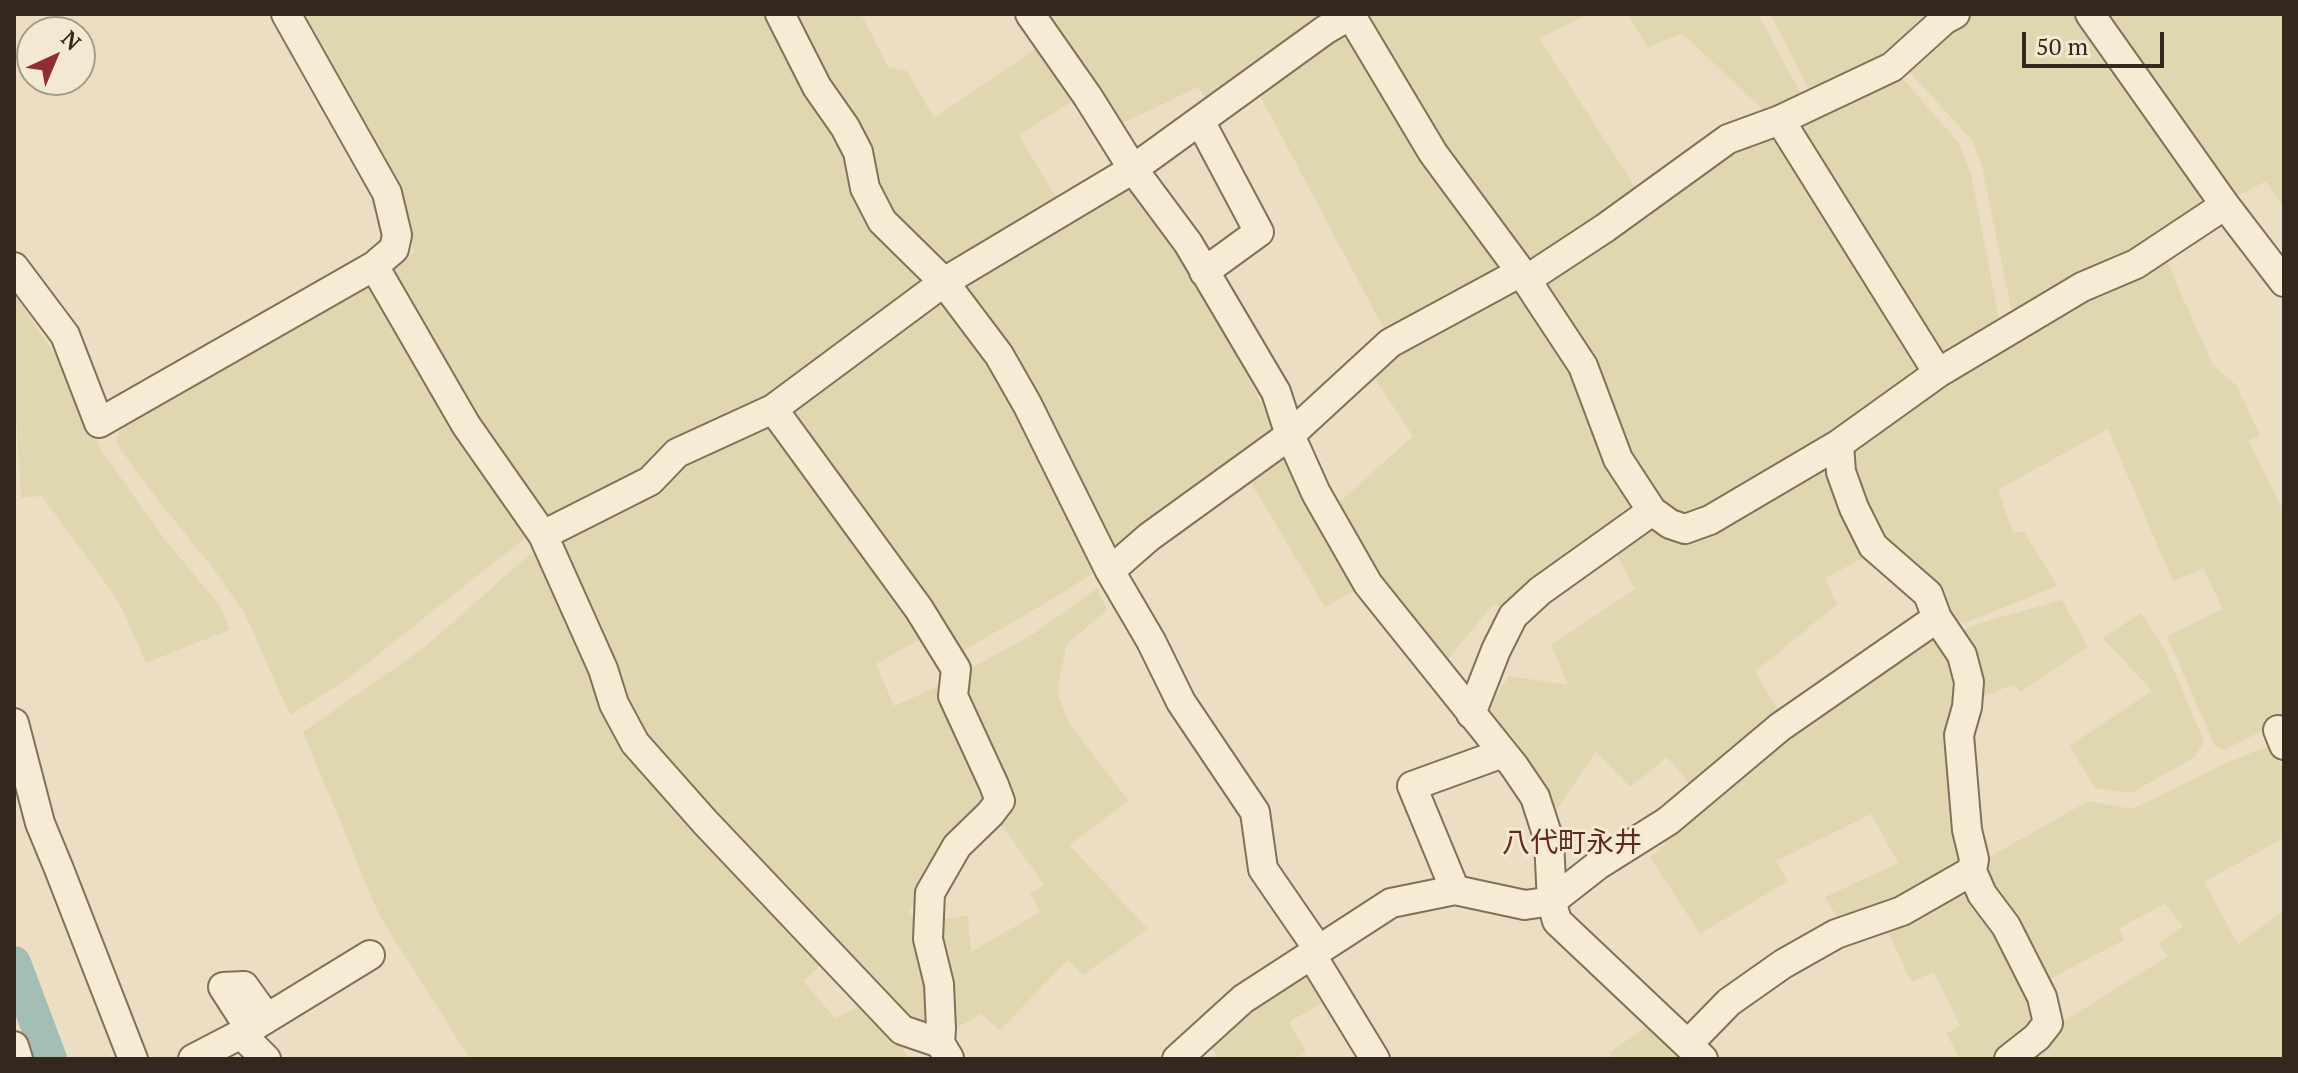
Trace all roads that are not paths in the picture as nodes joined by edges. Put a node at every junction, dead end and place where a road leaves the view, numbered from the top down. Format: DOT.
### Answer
graph roads {
  1 [pos="286,14"];
  2 [pos="780,14"];
  3 [pos="1030,14"];
  4 [pos="1351,14"];
  5 [pos="1955,14"];
  6 [pos="2090,14"];
  7 [pos="1780,120"];
  8 [pos="1200,121"];
  9 [pos="1133,169"];
  10 [pos="2225,205"];
  11 [pos="374,266"];
  12 [pos="14,267"];
  13 [pos="1204,272"];
  14 [pos="1524,276"];
  15 [pos="944,282"];
  16 [pos="2284,282"];
  17 [pos="1938,373"];
  18 [pos="773,409"];
  19 [pos="1290,435"];
  20 [pos="1839,444"];
  21 [pos="1652,511"];
  22 [pos="543,535"];
  23 [pos="1110,571"];
  24 [pos="1937,618"];
  25 [pos="1471,714"];
  26 [pos="14,723"];
  27 [pos="1503,753"];
  28 [pos="1972,871"];
  29 [pos="1455,890"];
  30 [pos="1552,901"];
  31 [pos="1315,952"];
  32 [pos="370,955"];
  33 [pos="253,1027"];
  34 [pos="14,1046"];
  35 [pos="945,1051"];
  36 [pos="1696,1052"];
  37 [pos="18,1059"];
  38 [pos="133,1059"];
  39 [pos="193,1059"];
  40 [pos="266,1059"];
  41 [pos="1177,1059"];
  42 [pos="1375,1059"];
  43 [pos="2009,1059"];
  1 -- 11 [label="street"];
  2 -- 15 [label="street"];
  3 -- 9 [label="street"];
  4 -- 8 [label="street"];
  4 -- 14 [label="street"];
  5 -- 7 [label="street"];
  6 -- 10 [label="street"];
  7 -- 14 [label="street"];
  7 -- 17 [label="street"];
  8 -- 9 [label="street"];
  8 -- 13 [label="street"];
  9 -- 13 [label="street"];
  9 -- 15 [label="street"];
  10 -- 16 [label="street"];
  10 -- 17 [label="street"];
  11 -- 12 [label="street"];
  11 -- 22 [label="street"];
  13 -- 19 [label="street"];
  14 -- 19 [label="street"];
  14 -- 21 [label="street"];
  15 -- 18 [label="street"];
  15 -- 23 [label="street"];
  17 -- 20 [label="street"];
  18 -- 22 [label="street"];
  18 -- 35 [label="street"];
  19 -- 23 [label="street"];
  19 -- 25 [label="street"];
  20 -- 21 [label="street"];
  20 -- 24 [label="street"];
  21 -- 25 [label="street"];
  22 -- 35 [label="street"];
  23 -- 31 [label="street"];
  24 -- 28 [label="street"];
  24 -- 30 [label="street"];
  25 -- 27 [label="street"];
  26 -- 38 [label="street"];
  27 -- 29 [label="street"];
  27 -- 30 [label="street"];
  28 -- 36 [label="street"];
  28 -- 43 [label="street"];
  29 -- 30 [label="street"];
  29 -- 31 [label="street"];
  30 -- 36 [label="street"];
  31 -- 41 [label="street"];
  31 -- 42 [label="street"];
  32 -- 33 [label="street"];
  33 -- 39 [label="street"];
  33 -- 40 [label="street"];
  34 -- 37 [label="street"];
}
